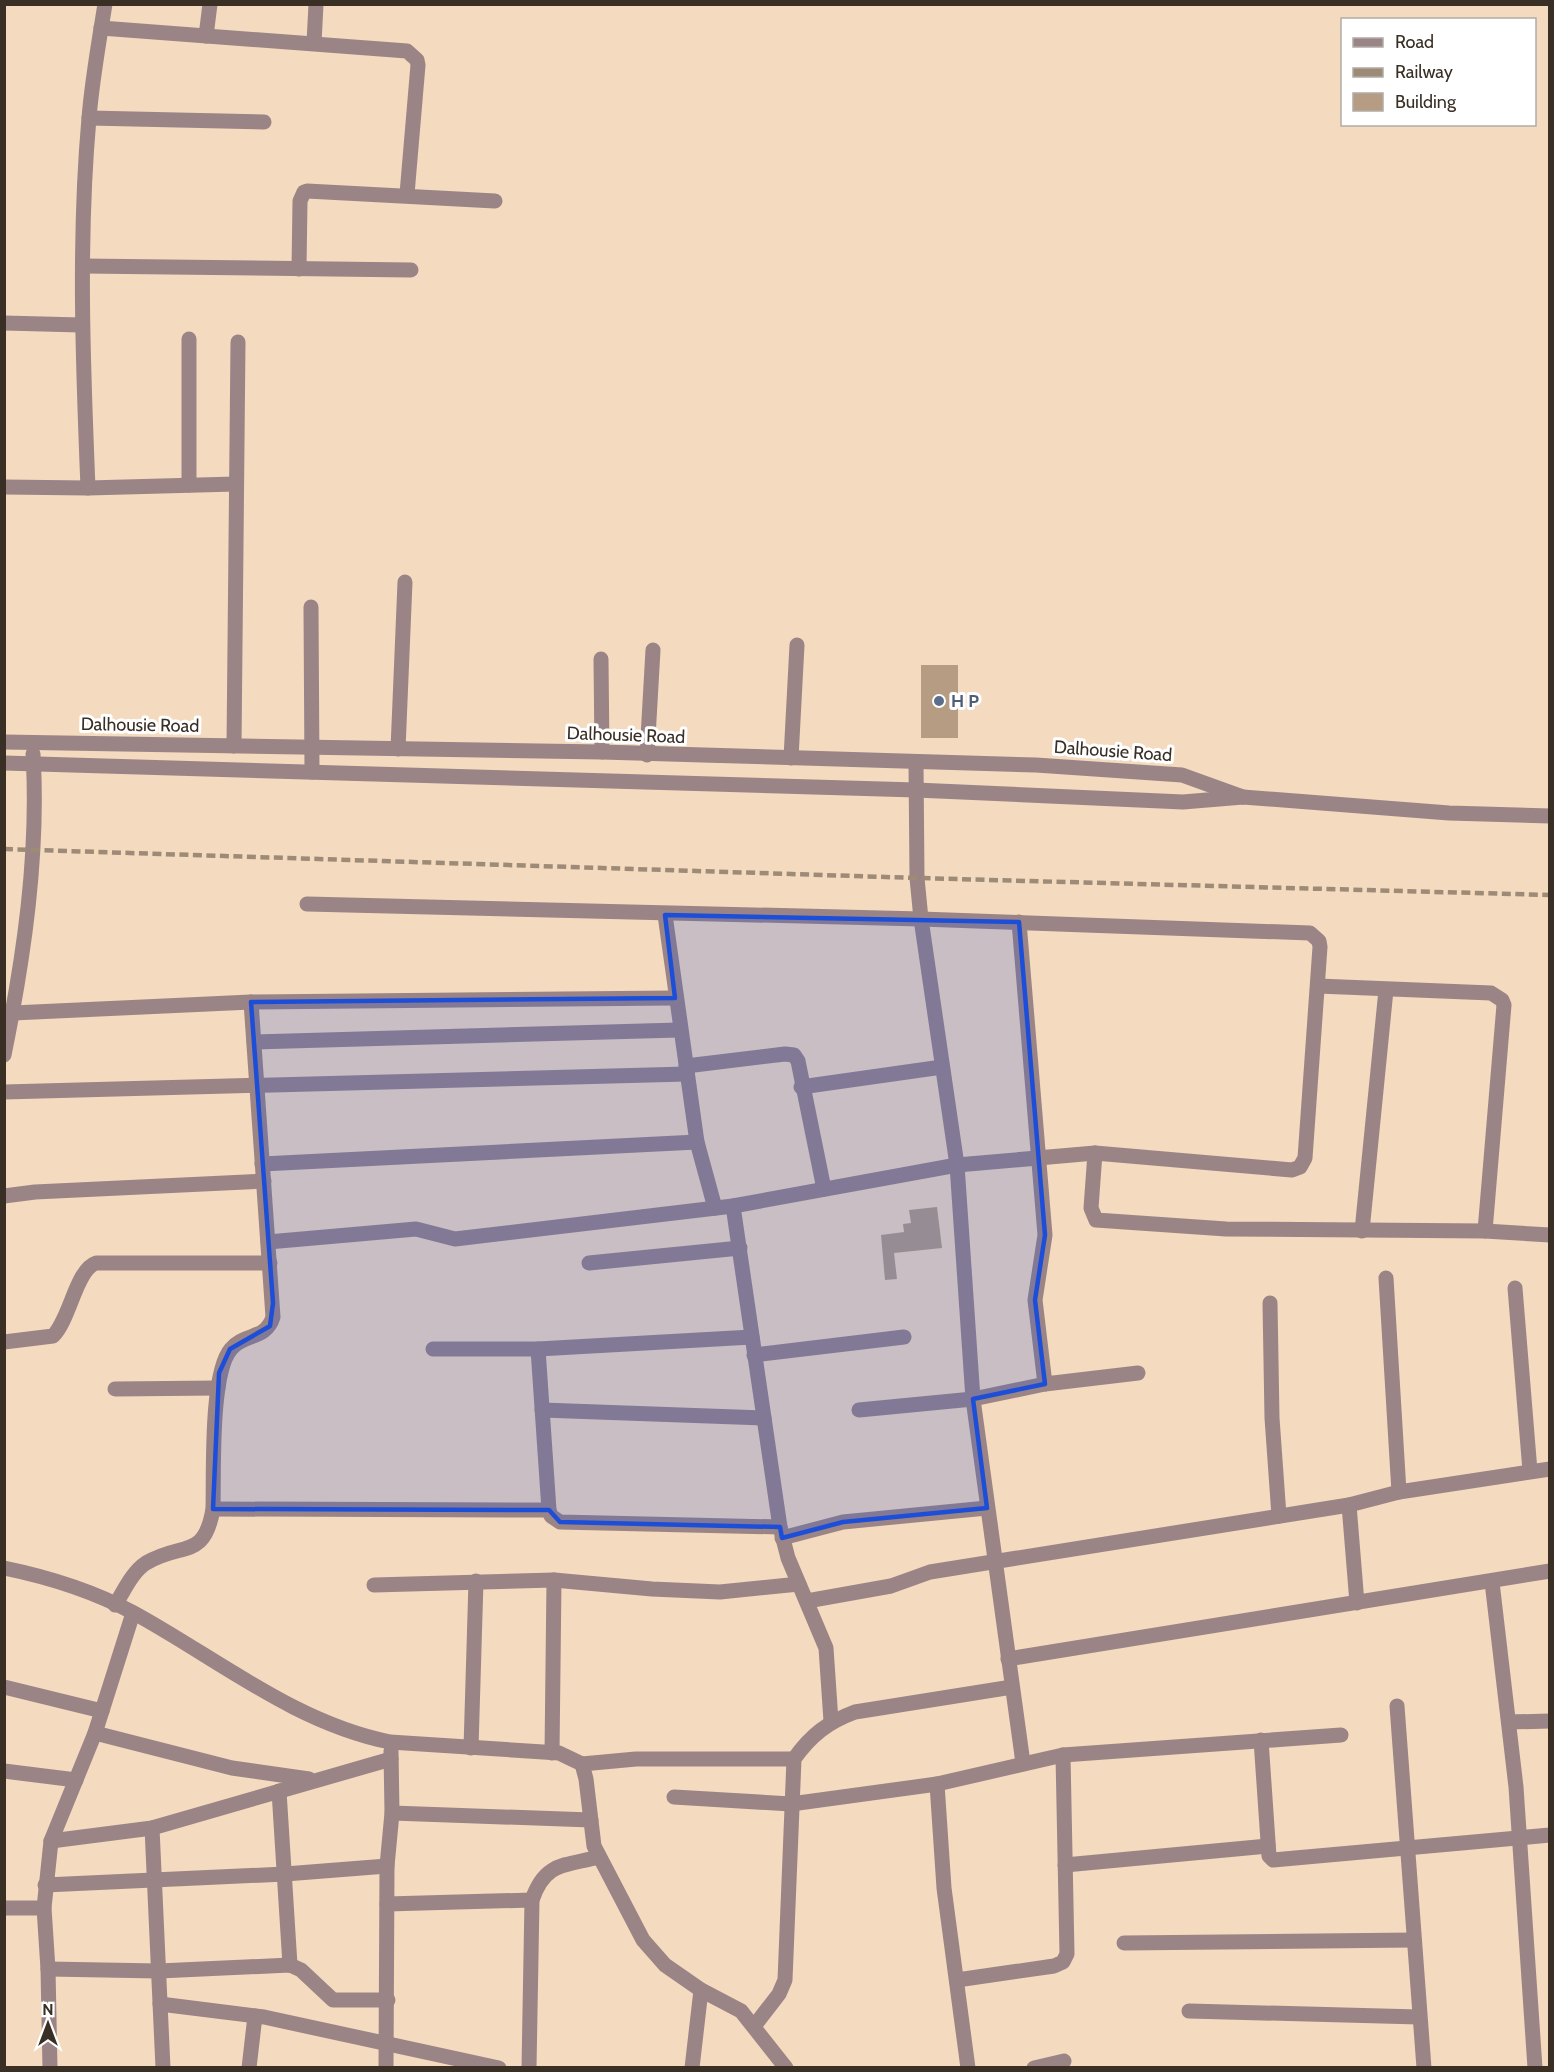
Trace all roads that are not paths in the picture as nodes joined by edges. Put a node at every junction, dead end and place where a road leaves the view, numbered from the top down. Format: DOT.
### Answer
graph roads {
  1 [pos="105,4"];
  2 [pos="210,4"];
  3 [pos="316,4"];
  4 [pos="101,28"];
  5 [pos="206,36"];
  6 [pos="314,43"];
  7 [pos="89,118"];
  8 [pos="264,122"];
  9 [pos="407,194"];
  10 [pos="495,201"];
  11 [pos="83,267"];
  12 [pos="299,269"];
  13 [pos="411,270"];
  14 [pos="4,323"];
  15 [pos="81,324"];
  16 [pos="189,339"];
  17 [pos="238,342"];
  18 [pos="236,484"];
  19 [pos="189,485"];
  20 [pos="4,487"];
  21 [pos="88,488"];
  22 [pos="405,582"];
  23 [pos="311,607"];
  24 [pos="797,645"];
  25 [pos="653,651"];
  26 [pos="601,659"];
  27 [pos="4,742"];
  28 [pos="32,742"];
  29 [pos="234,746"];
  30 [pos="312,749"];
  31 [pos="398,749"];
  32 [pos="602,752"];
  33 [pos="647,755"];
  34 [pos="791,758"];
  35 [pos="4,762"];
  36 [pos="33,763"];
  37 [pos="916,763"];
  38 [pos="312,772"];
  39 [pos="916,790"];
  40 [pos="1243,797"];
  41 [pos="1550,816"];
  42 [pos="307,904"];
  43 [pos="665,915"];
  44 [pos="921,919"];
  45 [pos="1019,922"];
  46 [pos="1318,986"];
  47 [pos="1386,990"];
  48 [pos="675,998"];
  49 [pos="251,1002"];
  50 [pos="13,1013"];
  51 [pos="679,1030"];
  52 [pos="254,1042"];
  53 [pos="4,1054"];
  54 [pos="942,1067"];
  55 [pos="686,1070"];
  56 [pos="257,1085"];
  57 [pos="801,1086"];
  58 [pos="4,1092"];
  59 [pos="697,1142"];
  60 [pos="1095,1153"];
  61 [pos="1040,1160"];
  62 [pos="262,1164"];
  63 [pos="957,1165"];
  64 [pos="264,1181"];
  65 [pos="824,1189"];
  66 [pos="4,1196"];
  67 [pos="733,1206"];
  68 [pos="715,1208"];
  69 [pos="1362,1231"];
  70 [pos="1485,1231"];
  71 [pos="1550,1234"];
  72 [pos="268,1242"];
  73 [pos="740,1248"];
  74 [pos="270,1263"];
  75 [pos="589,1263"];
  76 [pos="1386,1278"];
  77 [pos="1515,1288"];
  78 [pos="1270,1303"];
  79 [pos="904,1336"];
  80 [pos="752,1337"];
  81 [pos="4,1342"];
  82 [pos="433,1349"];
  83 [pos="538,1349"];
  84 [pos="754,1355"];
  85 [pos="1138,1373"];
  86 [pos="1046,1384"];
  87 [pos="218,1388"];
  88 [pos="115,1389"];
  89 [pos="973,1399"];
  90 [pos="542,1410"];
  91 [pos="859,1410"];
  92 [pos="764,1418"];
  93 [pos="1550,1469"];
  94 [pos="1530,1471"];
  95 [pos="1399,1492"];
  96 [pos="1348,1505"];
  97 [pos="987,1508"];
  98 [pos="213,1509"];
  99 [pos="549,1510"];
  100 [pos="1279,1516"];
  101 [pos="781,1532"];
  102 [pos="993,1561"];
  103 [pos="4,1568"];
  104 [pos="1550,1571"];
  105 [pos="554,1580"];
  106 [pos="476,1581"];
  107 [pos="1492,1582"];
  108 [pos="799,1584"];
  109 [pos="374,1585"];
  110 [pos="807,1602"];
  111 [pos="1357,1603"];
  112 [pos="115,1605"];
  113 [pos="133,1613"];
  114 [pos="1008,1659"];
  115 [pos="4,1687"];
  116 [pos="1012,1687"];
  117 [pos="1397,1706"];
  118 [pos="102,1711"];
  119 [pos="831,1721"];
  120 [pos="1550,1721"];
  121 [pos="1509,1722"];
  122 [pos="95,1733"];
  123 [pos="1341,1736"];
  124 [pos="1261,1740"];
  125 [pos="390,1742"];
  126 [pos="471,1748"];
  127 [pos="552,1753"];
  128 [pos="1063,1755"];
  129 [pos="391,1759"];
  130 [pos="794,1759"];
  131 [pos="1023,1763"];
  132 [pos="582,1764"];
  133 [pos="4,1771"];
  134 [pos="76,1780"];
  135 [pos="318,1780"];
  136 [pos="937,1784"];
  137 [pos="279,1791"];
  138 [pos="674,1797"];
  139 [pos="791,1804"];
  140 [pos="392,1813"];
  141 [pos="591,1820"];
  142 [pos="152,1828"];
  143 [pos="1550,1835"];
  144 [pos="1518,1837"];
  145 [pos="51,1841"];
  146 [pos="1268,1846"];
  147 [pos="1407,1848"];
  148 [pos="599,1857"];
  149 [pos="1065,1865"];
  150 [pos="387,1866"];
  151 [pos="285,1874"];
  152 [pos="152,1879"];
  153 [pos="45,1885"];
  154 [pos="532,1900"];
  155 [pos="387,1904"];
  156 [pos="4,1908"];
  157 [pos="44,1908"];
  158 [pos="1414,1940"];
  159 [pos="1124,1943"];
  160 [pos="290,1965"];
  161 [pos="48,1969"];
  162 [pos="159,1971"];
  163 [pos="957,1980"];
  164 [pos="701,1990"];
  165 [pos="388,2000"];
  166 [pos="160,2004"];
  167 [pos="1190,2011"];
  168 [pos="255,2016"];
  169 [pos="1419,2017"];
  170 [pos="754,2025"];
  171 [pos="387,2045"];
  172 [pos="1064,2061"];
  173 [pos="50,2067"];
  174 [pos="163,2067"];
  175 [pos="249,2067"];
  176 [pos="386,2067"];
  177 [pos="499,2067"];
  178 [pos="529,2067"];
  179 [pos="692,2067"];
  180 [pos="786,2067"];
  181 [pos="968,2067"];
  182 [pos="1034,2067"];
  183 [pos="1424,2067"];
  184 [pos="1535,2067"];
  1 -- 4 [label="street"];
  2 -- 5 [label="street"];
  3 -- 6 [label="street"];
  4 -- 5 [label="street"];
  4 -- 7 [label="street"];
  5 -- 6 [label="street"];
  6 -- 9 [label="street"];
  7 -- 8 [label="street"];
  7 -- 11 [label="street"];
  9 -- 10 [label="street"];
  9 -- 12 [label="street"];
  11 -- 12 [label="street"];
  11 -- 15 [label="street"];
  12 -- 13 [label="street"];
  14 -- 15 [label="street"];
  15 -- 21 [label="street"];
  16 -- 19 [label="street"];
  17 -- 18 [label="street"];
  18 -- 19 [label="street"];
  18 -- 29 [label="street"];
  19 -- 21 [label="street"];
  20 -- 21 [label="street"];
  22 -- 31 [label="street"];
  23 -- 30 [label="street"];
  24 -- 34 [label="street"];
  25 -- 33 [label="street"];
  26 -- 32 [label="street"];
  27 -- 28 [label="street, Dalhousie Road"];
  28 -- 29 [label="street, Dalhousie Road"];
  28 -- 36 [label="street"];
  29 -- 30 [label="street, Dalhousie Road"];
  30 -- 31 [label="street, Dalhousie Road"];
  30 -- 38 [label="street"];
  31 -- 32 [label="street, Dalhousie Road"];
  32 -- 33 [label="street, Dalhousie Road"];
  33 -- 34 [label="street, Dalhousie Road"];
  34 -- 37 [label="street, Dalhousie Road"];
  35 -- 36 [label="street, Dalhousie Road"];
  36 -- 38 [label="street, Dalhousie Road"];
  36 -- 50 [label="street"];
  37 -- 39 [label="street"];
  37 -- 40 [label="street, Dalhousie Road"];
  38 -- 39 [label="street, Dalhousie Road"];
  39 -- 40 [label="street, Dalhousie Road"];
  39 -- 44 [label="street"];
  40 -- 41 [label="street, Dalhousie Road"];
  42 -- 43 [label="street"];
  43 -- 44 [label="street"];
  43 -- 48 [label="street"];
  44 -- 45 [label="street"];
  44 -- 54 [label="street"];
  45 -- 46 [label="street"];
  45 -- 61 [label="street"];
  46 -- 47 [label="street"];
  46 -- 60 [label="street"];
  47 -- 69 [label="street"];
  47 -- 70 [label="street"];
  48 -- 49 [label="street"];
  48 -- 51 [label="street"];
  49 -- 50 [label="street"];
  49 -- 52 [label="street"];
  50 -- 53 [label="street"];
  51 -- 52 [label="street"];
  51 -- 55 [label="street"];
  52 -- 56 [label="street"];
  54 -- 57 [label="street"];
  54 -- 63 [label="street"];
  55 -- 56 [label="street"];
  55 -- 57 [label="street"];
  55 -- 59 [label="street"];
  56 -- 58 [label="street"];
  56 -- 62 [label="street"];
  57 -- 65 [label="street"];
  59 -- 62 [label="street"];
  59 -- 68 [label="street"];
  60 -- 61 [label="street"];
  60 -- 69 [label="street"];
  61 -- 63 [label="street"];
  61 -- 86 [label="street"];
  62 -- 64 [label="street"];
  63 -- 65 [label="street"];
  63 -- 89 [label="street"];
  64 -- 66 [label="street"];
  64 -- 72 [label="street"];
  65 -- 67 [label="street"];
  67 -- 68 [label="street"];
  67 -- 73 [label="street"];
  68 -- 72 [label="street"];
  69 -- 70 [label="street"];
  70 -- 71 [label="street"];
  72 -- 74 [label="street"];
  73 -- 75 [label="street"];
  73 -- 80 [label="street"];
  74 -- 81 [label="street"];
  74 -- 87 [label="street"];
  76 -- 95 [label="street"];
  77 -- 94 [label="street"];
  78 -- 100 [label="street"];
  79 -- 84 [label="street"];
  80 -- 83 [label="street"];
  80 -- 84 [label="street"];
  82 -- 83 [label="street"];
  83 -- 90 [label="street"];
  84 -- 92 [label="street"];
  85 -- 86 [label="street"];
  86 -- 89 [label="street"];
  87 -- 88 [label="street"];
  87 -- 98 [label="street"];
  89 -- 91 [label="street"];
  89 -- 97 [label="street"];
  90 -- 92 [label="street"];
  90 -- 99 [label="street"];
  92 -- 101 [label="street"];
  93 -- 94 [label="street"];
  94 -- 95 [label="street"];
  95 -- 96 [label="street"];
  96 -- 100 [label="street"];
  96 -- 111 [label="street"];
  97 -- 101 [label="street"];
  97 -- 102 [label="street"];
  98 -- 99 [label="street"];
  98 -- 112 [label="street"];
  99 -- 101 [label="street"];
  100 -- 102 [label="street"];
  101 -- 108 [label="street"];
  102 -- 110 [label="street"];
  102 -- 114 [label="street"];
  103 -- 112 [label="street"];
  104 -- 107 [label="street"];
  105 -- 106 [label="street"];
  105 -- 108 [label="street"];
  105 -- 127 [label="street"];
  106 -- 109 [label="street"];
  106 -- 126 [label="street"];
  107 -- 111 [label="street"];
  107 -- 121 [label="street"];
  108 -- 110 [label="street"];
  110 -- 119 [label="street"];
  111 -- 114 [label="street"];
  112 -- 113 [label="street"];
  113 -- 118 [label="street"];
  113 -- 125 [label="street"];
  114 -- 116 [label="street"];
  115 -- 118 [label="street"];
  116 -- 119 [label="street"];
  116 -- 131 [label="street"];
  117 -- 147 [label="street"];
  118 -- 122 [label="street"];
  119 -- 130 [label="street"];
  120 -- 121 [label="street"];
  121 -- 144 [label="street"];
  122 -- 134 [label="street"];
  122 -- 135 [label="street"];
  123 -- 124 [label="street"];
  124 -- 128 [label="street"];
  124 -- 146 [label="street"];
  125 -- 126 [label="street"];
  125 -- 129 [label="street"];
  126 -- 127 [label="street"];
  127 -- 132 [label="street"];
  128 -- 131 [label="street"];
  128 -- 149 [label="street"];
  129 -- 135 [label="street"];
  129 -- 140 [label="street"];
  130 -- 132 [label="street"];
  130 -- 139 [label="street"];
  131 -- 136 [label="street"];
  132 -- 141 [label="street"];
  133 -- 134 [label="street"];
  134 -- 145 [label="street"];
  135 -- 137 [label="street"];
  136 -- 139 [label="street"];
  136 -- 163 [label="street"];
  137 -- 142 [label="street"];
  137 -- 151 [label="street"];
  138 -- 139 [label="street"];
  139 -- 170 [label="street"];
  140 -- 141 [label="street"];
  140 -- 150 [label="street"];
  141 -- 148 [label="street"];
  142 -- 145 [label="street"];
  142 -- 152 [label="street"];
  143 -- 144 [label="street"];
  144 -- 147 [label="street"];
  144 -- 184 [label="street"];
  145 -- 153 [label="street"];
  146 -- 147 [label="street"];
  146 -- 149 [label="street"];
  147 -- 158 [label="street"];
  148 -- 154 [label="street"];
  148 -- 164 [label="street"];
  149 -- 163 [label="street"];
  150 -- 151 [label="street"];
  150 -- 155 [label="street"];
  151 -- 152 [label="street"];
  151 -- 160 [label="street"];
  152 -- 153 [label="street"];
  152 -- 162 [label="street"];
  153 -- 157 [label="street"];
  154 -- 155 [label="street"];
  154 -- 178 [label="street"];
  155 -- 165 [label="street"];
  156 -- 157 [label="street"];
  157 -- 161 [label="street"];
  158 -- 159 [label="street"];
  158 -- 169 [label="street"];
  160 -- 162 [label="street"];
  160 -- 165 [label="street"];
  161 -- 162 [label="street"];
  161 -- 173 [label="street"];
  162 -- 166 [label="street"];
  163 -- 181 [label="street"];
  164 -- 170 [label="street"];
  164 -- 179 [label="street"];
  165 -- 171 [label="street"];
  166 -- 168 [label="street"];
  166 -- 174 [label="street"];
  167 -- 169 [label="street"];
  168 -- 171 [label="street"];
  168 -- 175 [label="street"];
  169 -- 183 [label="street"];
  170 -- 180 [label="street"];
  171 -- 176 [label="street"];
  171 -- 177 [label="street"];
  172 -- 182 [label="street"];
}
